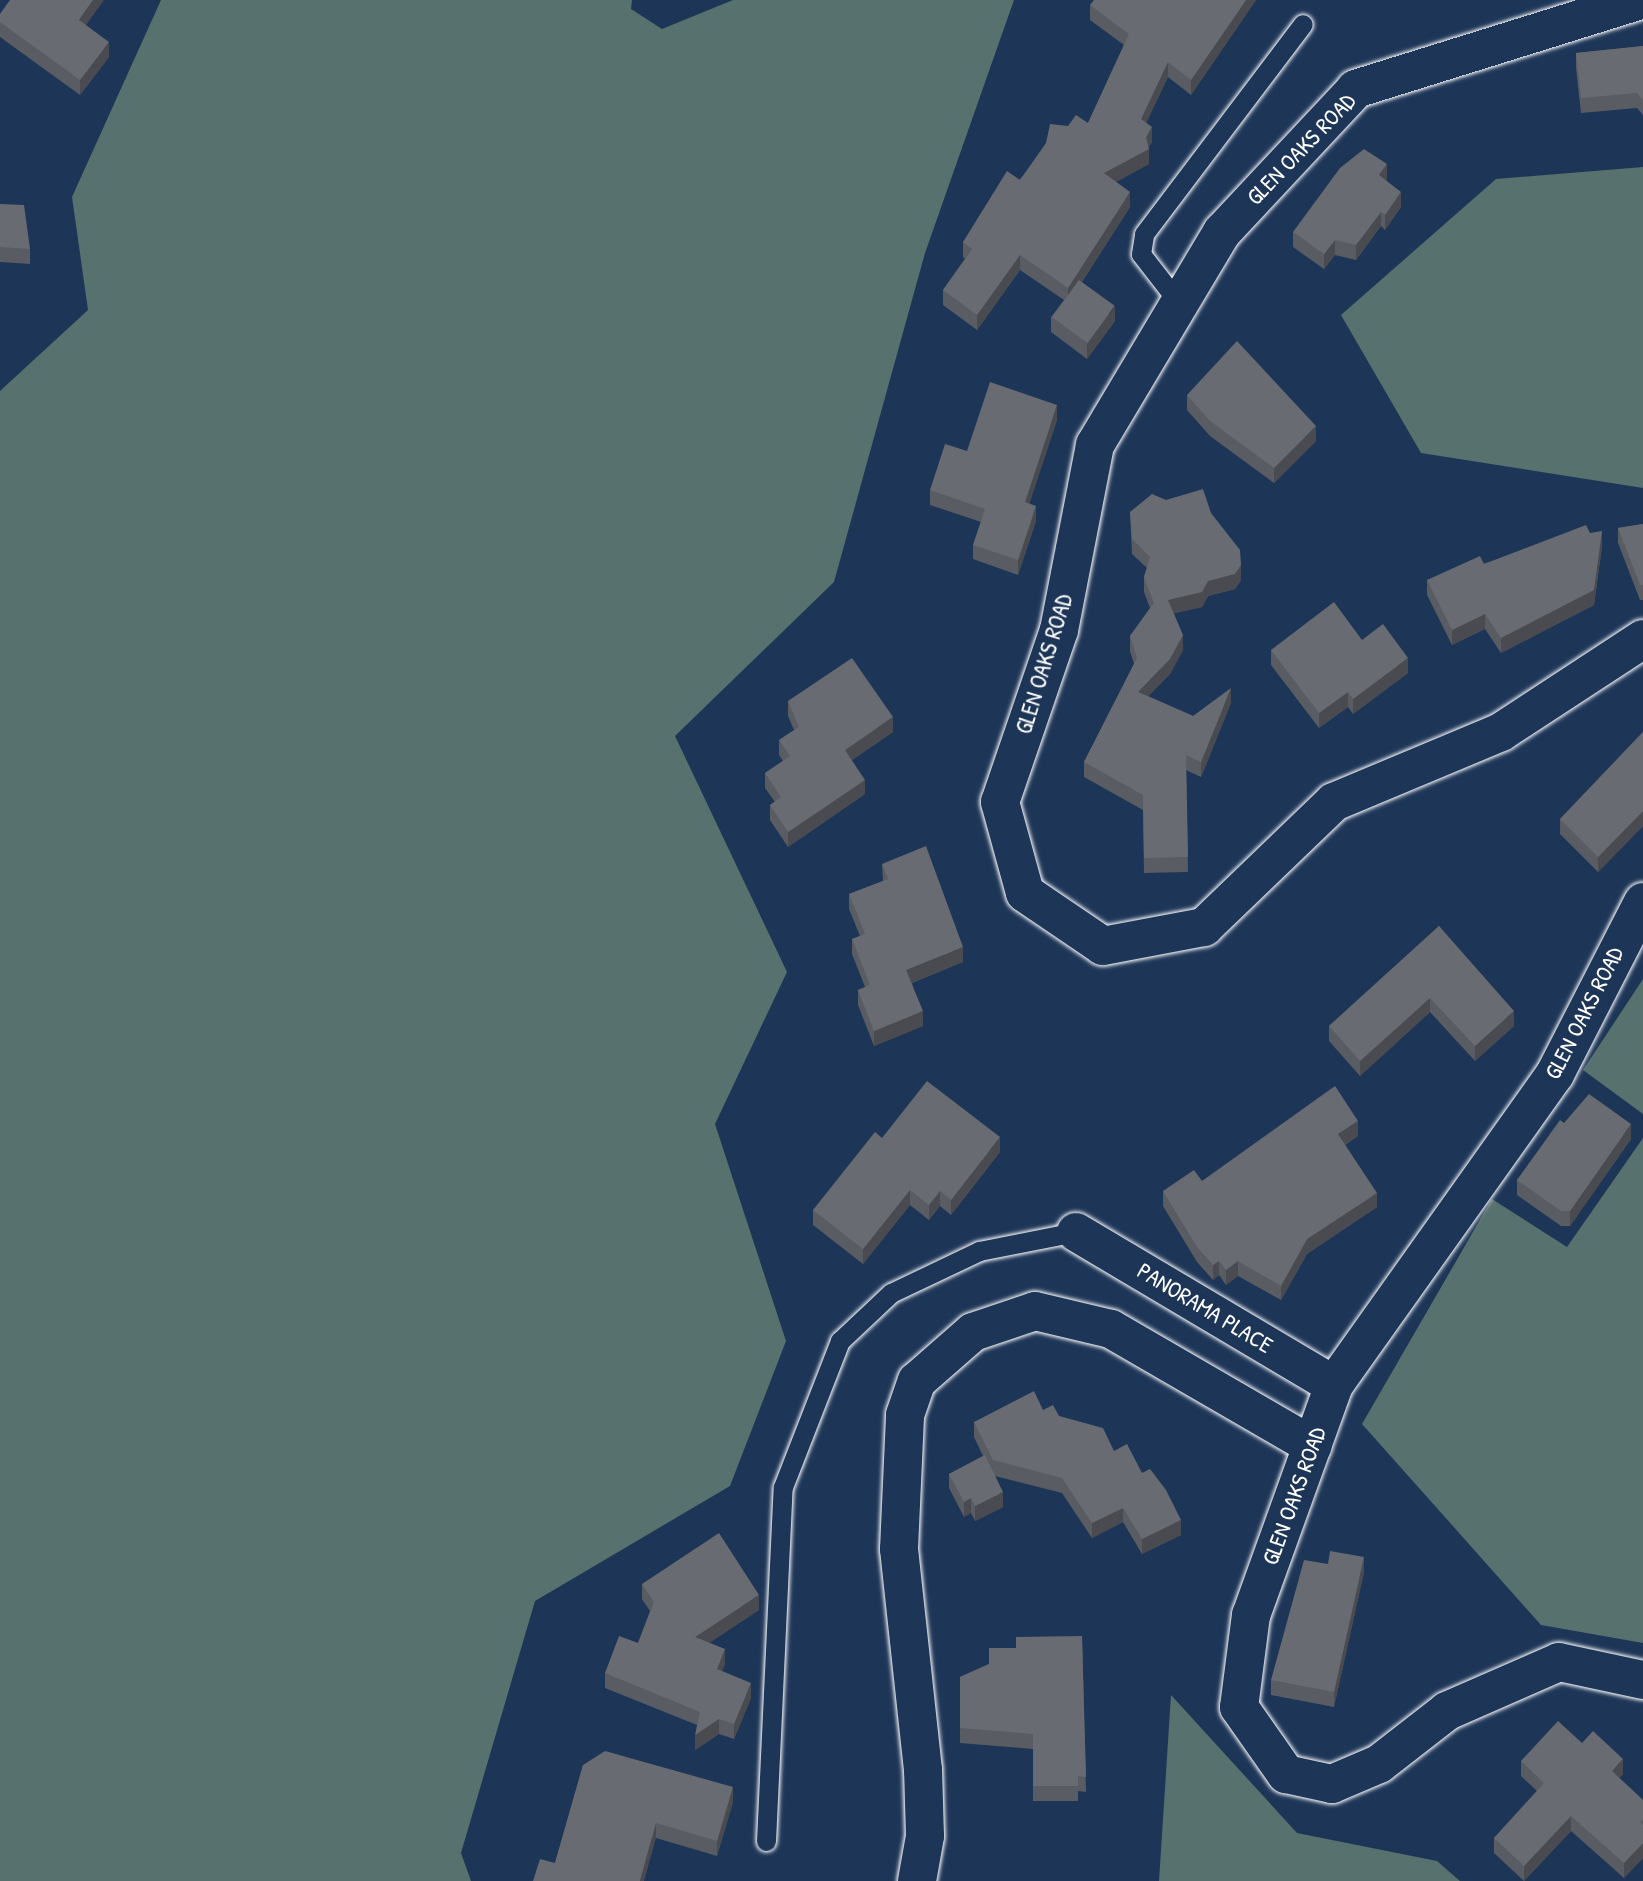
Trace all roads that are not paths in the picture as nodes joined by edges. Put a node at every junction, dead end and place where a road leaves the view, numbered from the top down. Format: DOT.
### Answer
graph roads {
  1 [pos="1641,0"];
  2 [pos="1303,24"];
  3 [pos="1179,303"];
  4 [pos="1643,639"];
  5 [pos="1643,902"];
  6 [pos="1076,1232"];
  7 [pos="1334,1385"];
  8 [pos="1313,1446"];
  9 [pos="1643,1679"];
  10 [pos="766,1841"];
  11 [pos="918,1881"];
  1 -- 3 [label="street, GLEN OAKS ROAD"];
  2 -- 3 [label="lane"];
  3 -- 4 [label="street, GLEN OAKS ROAD"];
  5 -- 7 [label="street, GLEN OAKS ROAD"];
  6 -- 7 [label="street, PANORAMA PLACE"];
  6 -- 10 [label="lane"];
  7 -- 8 [label="street, GLEN OAKS ROAD"];
  8 -- 9 [label="street, GLEN OAKS ROAD"];
  8 -- 11 [label="street"];
}
